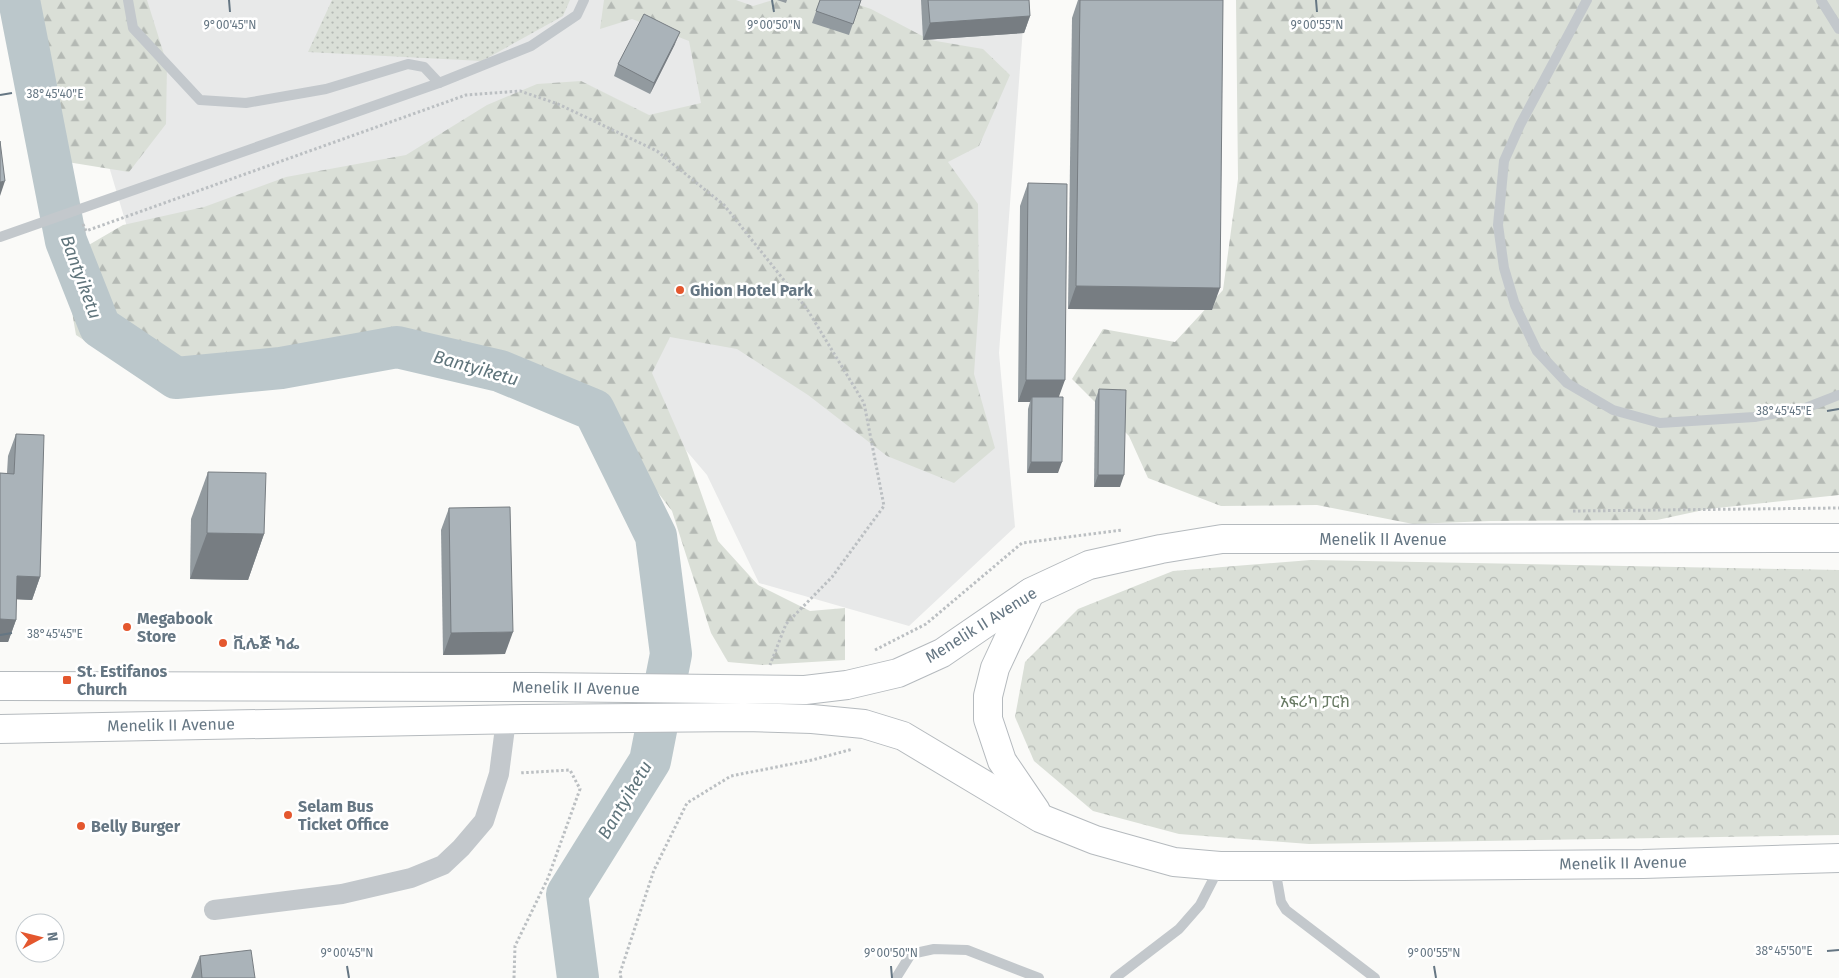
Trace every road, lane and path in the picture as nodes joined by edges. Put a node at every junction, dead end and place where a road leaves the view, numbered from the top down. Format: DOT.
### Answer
graph roads {
  1 [pos="128,0"];
  2 [pos="584,0"];
  3 [pos="1588,0"];
  4 [pos="1821,0"];
  5 [pos="1839,29"];
  6 [pos="439,83"];
  7 [pos="78,210"];
  8 [pos="2,236"];
  9 [pos="1839,395"];
  10 [pos="1839,538"];
  11 [pos="1031,592"];
  12 [pos="768,668"];
  13 [pos="0,686"];
  14 [pos="515,719"];
  15 [pos="0,728"];
  16 [pos="858,748"];
  17 [pos="499,774"];
  18 [pos="1040,818"];
  19 [pos="1839,858"];
  20 [pos="1220,866"];
  21 [pos="1275,866"];
  22 [pos="214,910"];
  23 [pos="514,978"];
  24 [pos="621,978"];
  25 [pos="896,978"];
  26 [pos="1039,978"];
  27 [pos="1115,978"];
  28 [pos="1375,978"];
  1 -- 6 [label="lane"];
  2 -- 6 [label="lane"];
  3 -- 9 [label="lane"];
  4 -- 5 [label="lane"];
  6 -- 7 [label="lane"];
  7 -- 8 [label="lane"];
  7 -- 12 [label="path"];
  10 -- 11 [label="main road, Menelik II Avenue"];
  11 -- 13 [label="main road, Menelik II Avenue"];
  11 -- 18 [label="main road"];
  14 -- 15 [label="main road, Menelik II Avenue"];
  14 -- 17 [label="street"];
  14 -- 18 [label="main road, Menelik II Avenue"];
  16 -- 24 [label="path"];
  17 -- 22 [label="street"];
  17 -- 23 [label="path"];
  18 -- 20 [label="main road, Menelik II Avenue"];
  19 -- 21 [label="main road, Menelik II Avenue"];
  20 -- 21 [label="main road, Menelik II Avenue"];
  20 -- 27 [label="lane"];
  21 -- 28 [label="lane"];
  25 -- 26 [label="lane"];
}
